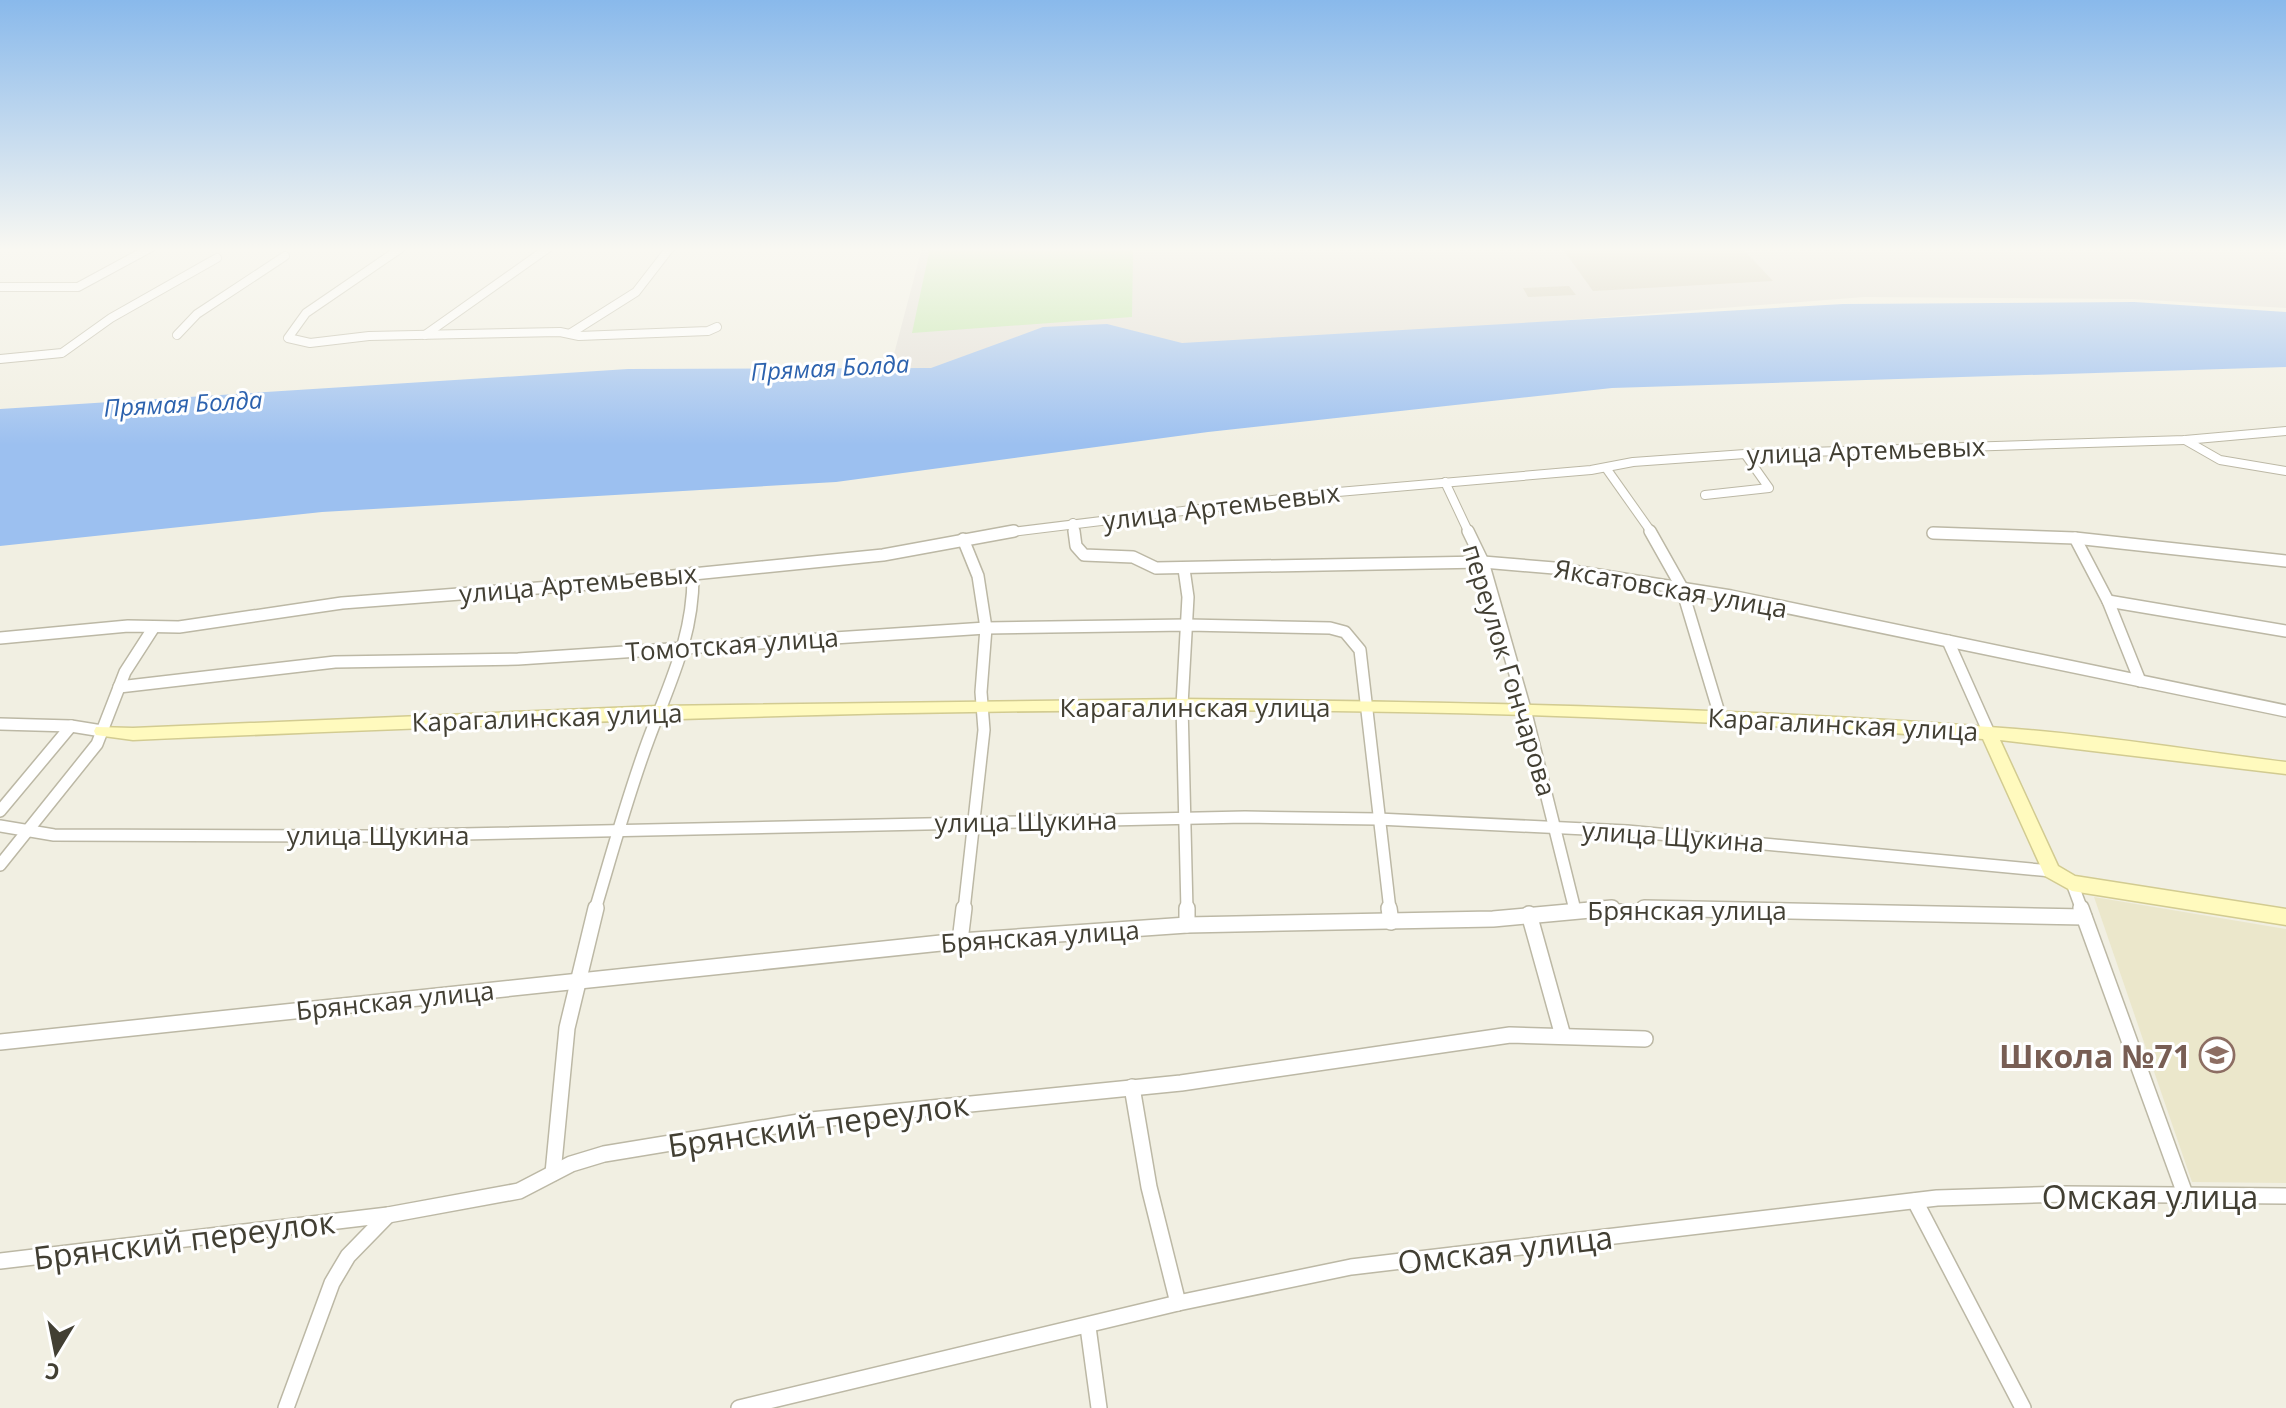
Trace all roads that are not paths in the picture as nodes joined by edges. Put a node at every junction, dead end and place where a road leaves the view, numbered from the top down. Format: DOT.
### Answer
graph roads {
  1 [pos="119,314"];
  2 [pos="197,314"];
  3 [pos="305,314"];
  4 [pos="449,314"];
  5 [pos="602,314"];
  6 [pos="717,327"];
  7 [pos="571,333"];
  8 [pos="177,335"];
  9 [pos="425,335"];
  10 [pos="0,359"];
  11 [pos="2286,431"];
  12 [pos="2185,440"];
  13 [pos="1745,454"];
  14 [pos="1606,468"];
  15 [pos="2286,471"];
  16 [pos="1445,482"];
  17 [pos="1705,495"];
  18 [pos="1073,523"];
  19 [pos="1933,533"];
  20 [pos="2075,538"];
  21 [pos="963,539"];
  22 [pos="2286,561"];
  23 [pos="1483,562"];
  24 [pos="1184,569"];
  25 [pos="693,573"];
  26 [pos="1681,586"];
  27 [pos="2108,601"];
  28 [pos="1187,625"];
  29 [pos="154,627"];
  30 [pos="986,628"];
  31 [pos="2286,631"];
  32 [pos="0,638"];
  33 [pos="1948,641"];
  34 [pos="688,646"];
  35 [pos="2140,681"];
  36 [pos="119,687"];
  37 [pos="1182,705"];
  38 [pos="983,708"];
  39 [pos="1366,708"];
  40 [pos="1525,709"];
  41 [pos="2286,711"];
  42 [pos="658,712"];
  43 [pos="1720,716"];
  44 [pos="0,724"];
  45 [pos="71,726"];
  46 [pos="102,731"];
  47 [pos="1989,733"];
  48 [pos="2286,768"];
  49 [pos="0,811"];
  50 [pos="1182,818"];
  51 [pos="1378,819"];
  52 [pos="975,822"];
  53 [pos="0,826"];
  54 [pos="1556,828"];
  55 [pos="28,832"];
  56 [pos="620,833"];
  57 [pos="0,865"];
  58 [pos="2051,871"];
  59 [pos="2072,883"];
  60 [pos="1575,910"];
  61 [pos="1529,914"];
  62 [pos="2084,917"];
  63 [pos="2286,917"];
  64 [pos="1391,922"];
  65 [pos="1187,925"];
  66 [pos="960,941"];
  67 [pos="577,981"];
  68 [pos="1563,1036"];
  69 [pos="1645,1039"];
  70 [pos="0,1042"];
  71 [pos="1132,1087"];
  72 [pos="553,1173"];
  73 [pos="2185,1194"];
  74 [pos="2286,1196"];
  75 [pos="1915,1201"];
  76 [pos="388,1215"];
  77 [pos="0,1261"];
  78 [pos="1178,1303"];
  79 [pos="1088,1327"];
  80 [pos="286,1408"];
  81 [pos="739,1408"];
  82 [pos="1099,1408"];
  83 [pos="2023,1408"];
  1 -- 10 [label="street"];
  2 -- 8 [label="street"];
  3 -- 9 [label="street"];
  4 -- 9 [label="street"];
  5 -- 7 [label="street"];
  6 -- 7 [label="street"];
  7 -- 9 [label="street"];
  11 -- 12 [label="street, улица Артемьевых"];
  12 -- 13 [label="street, улица Артемьевых"];
  12 -- 15 [label="street"];
  13 -- 14 [label="street, улица Артемьевых"];
  13 -- 17 [label="street"];
  14 -- 16 [label="street, улица Артемьевых"];
  14 -- 26 [label="street"];
  16 -- 18 [label="street, улица Артемьевых"];
  16 -- 23 [label="street, переулок Гончарова"];
  18 -- 21 [label="street, улица Артемьевых"];
  18 -- 24 [label="street, Яксатовская улица"];
  19 -- 20 [label="street"];
  20 -- 22 [label="street"];
  20 -- 27 [label="street"];
  21 -- 25 [label="street, улица Артемьевых"];
  21 -- 30 [label="street"];
  23 -- 24 [label="street, Яксатовская улица"];
  23 -- 26 [label="street, Яксатовская улица"];
  23 -- 40 [label="street, переулок Гончарова"];
  24 -- 28 [label="street"];
  25 -- 29 [label="street, улица Артемьевых"];
  25 -- 34 [label="street"];
  26 -- 33 [label="street, Яксатовская улица"];
  26 -- 43 [label="street"];
  27 -- 31 [label="street"];
  27 -- 35 [label="street"];
  28 -- 30 [label="street, Томотская улица"];
  28 -- 37 [label="street"];
  28 -- 39 [label="street, Томотская улица"];
  29 -- 32 [label="street, улица Артемьевых"];
  29 -- 36 [label="street"];
  30 -- 34 [label="street, Томотская улица"];
  30 -- 38 [label="street"];
  33 -- 35 [label="street, Яксатовская улица"];
  33 -- 47 [label="street"];
  34 -- 36 [label="street, Томотская улица"];
  34 -- 42 [label="street"];
  35 -- 41 [label="street, Яксатовская улица"];
  36 -- 46 [label="street"];
  37 -- 38 [label="street, Карагалинская улица"];
  37 -- 39 [label="street, Карагалинская улица"];
  37 -- 50 [label="street"];
  38 -- 42 [label="street, Карагалинская улица"];
  38 -- 52 [label="street"];
  39 -- 40 [label="street, Карагалинская улица"];
  39 -- 51 [label="street"];
  40 -- 43 [label="street, Карагалинская улица"];
  40 -- 54 [label="street, переулок Гончарова"];
  42 -- 46 [label="street, Карагалинская улица"];
  42 -- 56 [label="street"];
  43 -- 47 [label="street, Карагалинская улица"];
  44 -- 45 [label="street"];
  45 -- 46 [label="street"];
  45 -- 49 [label="street"];
  46 -- 55 [label="street"];
  47 -- 48 [label="street, Карагалинская улица"];
  47 -- 58 [label="street"];
  50 -- 51 [label="street, улица Щукина"];
  50 -- 52 [label="street, улица Щукина"];
  50 -- 65 [label="street"];
  51 -- 54 [label="street, улица Щукина"];
  51 -- 64 [label="street"];
  52 -- 56 [label="street, улица Щукина"];
  52 -- 66 [label="street"];
  53 -- 55 [label="street, улица Щукина"];
  54 -- 58 [label="street, улица Щукина"];
  54 -- 60 [label="street, переулок Гончарова"];
  55 -- 56 [label="street, улица Щукина"];
  55 -- 57 [label="street"];
  56 -- 67 [label="street"];
  58 -- 59 [label="street"];
  59 -- 62 [label="street"];
  59 -- 63 [label="street"];
  60 -- 61 [label="street, Брянская улица"];
  60 -- 62 [label="street, Брянская улица"];
  61 -- 64 [label="street, Брянская улица"];
  61 -- 68 [label="street"];
  62 -- 73 [label="street"];
  64 -- 65 [label="street, Брянская улица"];
  65 -- 66 [label="street, Брянская улица"];
  66 -- 67 [label="street, Брянская улица"];
  67 -- 70 [label="street, Брянская улица"];
  67 -- 72 [label="street"];
  68 -- 69 [label="street, Брянский переулок"];
  68 -- 71 [label="street, Брянский переулок"];
  71 -- 72 [label="street, Брянский переулок"];
  71 -- 78 [label="street"];
  72 -- 76 [label="street, Брянский переулок"];
  73 -- 74 [label="street, Омская улица"];
  73 -- 75 [label="street, Омская улица"];
  75 -- 78 [label="street, Омская улица"];
  75 -- 83 [label="street"];
  76 -- 77 [label="street, Брянский переулок"];
  76 -- 80 [label="street"];
  78 -- 79 [label="street, Омская улица"];
  79 -- 81 [label="street, Омская улица"];
  79 -- 82 [label="street"];
}
